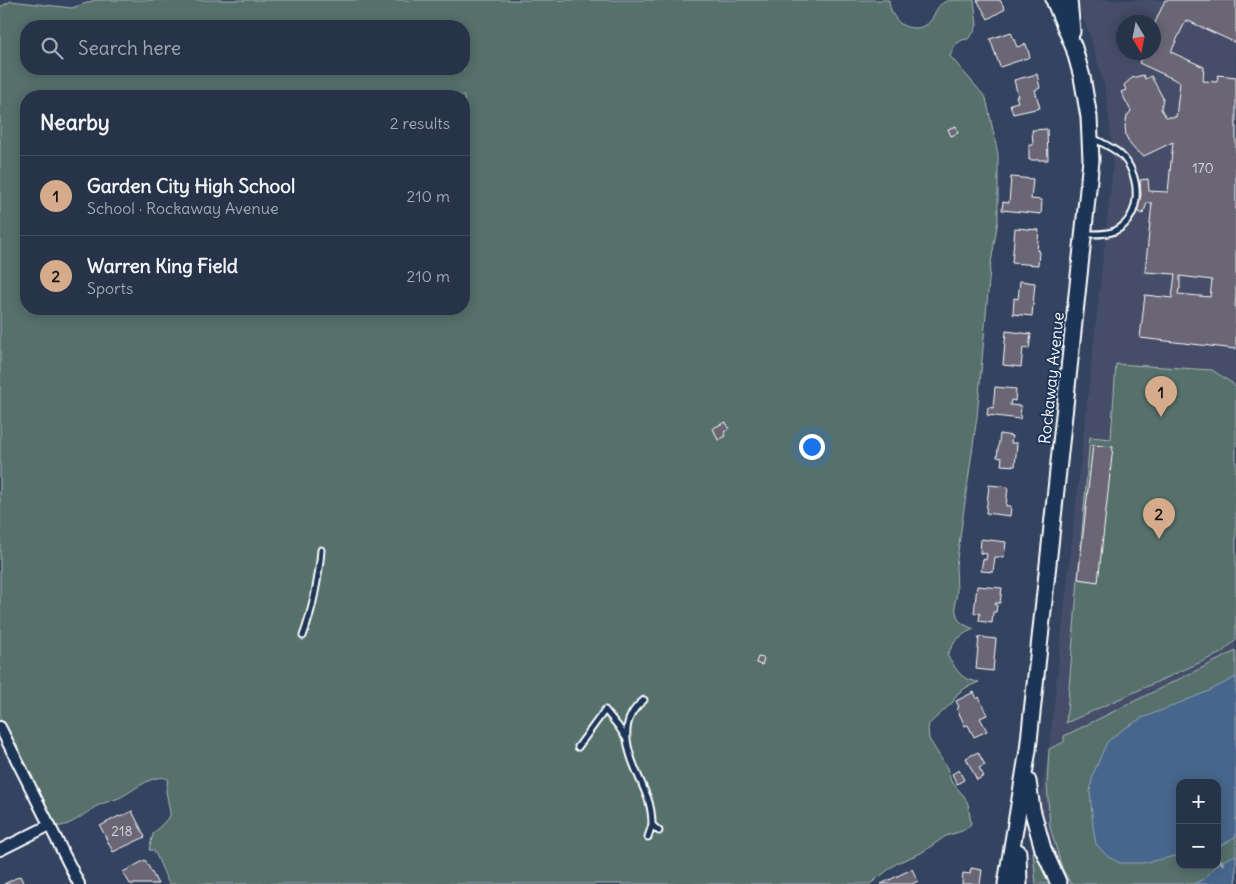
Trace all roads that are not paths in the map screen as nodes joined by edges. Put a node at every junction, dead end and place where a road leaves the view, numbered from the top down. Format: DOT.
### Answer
graph roads {
  1 [pos="1054,0"];
  2 [pos="1069,0"];
  3 [pos="1074,48"];
  4 [pos="1090,137"];
  5 [pos="1084,234"];
  6 [pos="321,550"];
  7 [pos="303,636"];
  8 [pos="644,700"];
  9 [pos="0,727"];
  10 [pos="626,738"];
  11 [pos="578,746"];
  12 [pos="1026,764"];
  13 [pos="1016,821"];
  14 [pos="50,825"];
  15 [pos="652,825"];
  16 [pos="659,831"];
  17 [pos="648,837"];
  18 [pos="0,850"];
  19 [pos="79,884"];
  20 [pos="1006,884"];
  21 [pos="1019,884"];
  22 [pos="1060,884"];
  1 -- 3 [label="main road, Rockaway Avenue"];
  2 -- 3 [label="main road"];
  3 -- 4 [label="main road, Rockaway Avenue"];
  4 -- 5 [label="main road, Rockaway Avenue"];
  4 -- 5 [label="lane"];
  5 -- 12 [label="main road, Rockaway Avenue"];
  6 -- 7 [label="lane"];
  8 -- 10 [label="lane"];
  9 -- 14 [label="street"];
  10 -- 11 [label="lane"];
  10 -- 15 [label="lane"];
  12 -- 13 [label="main road, Rockaway Avenue"];
  12 -- 22 [label="main road, Rockaway Avenue"];
  13 -- 20 [label="main road, Rockaway Avenue"];
  13 -- 21 [label="main road, Rockaway Avenue"];
  14 -- 18 [label="street"];
  14 -- 19 [label="street"];
  15 -- 16 [label="lane"];
  15 -- 17 [label="lane"];
}
